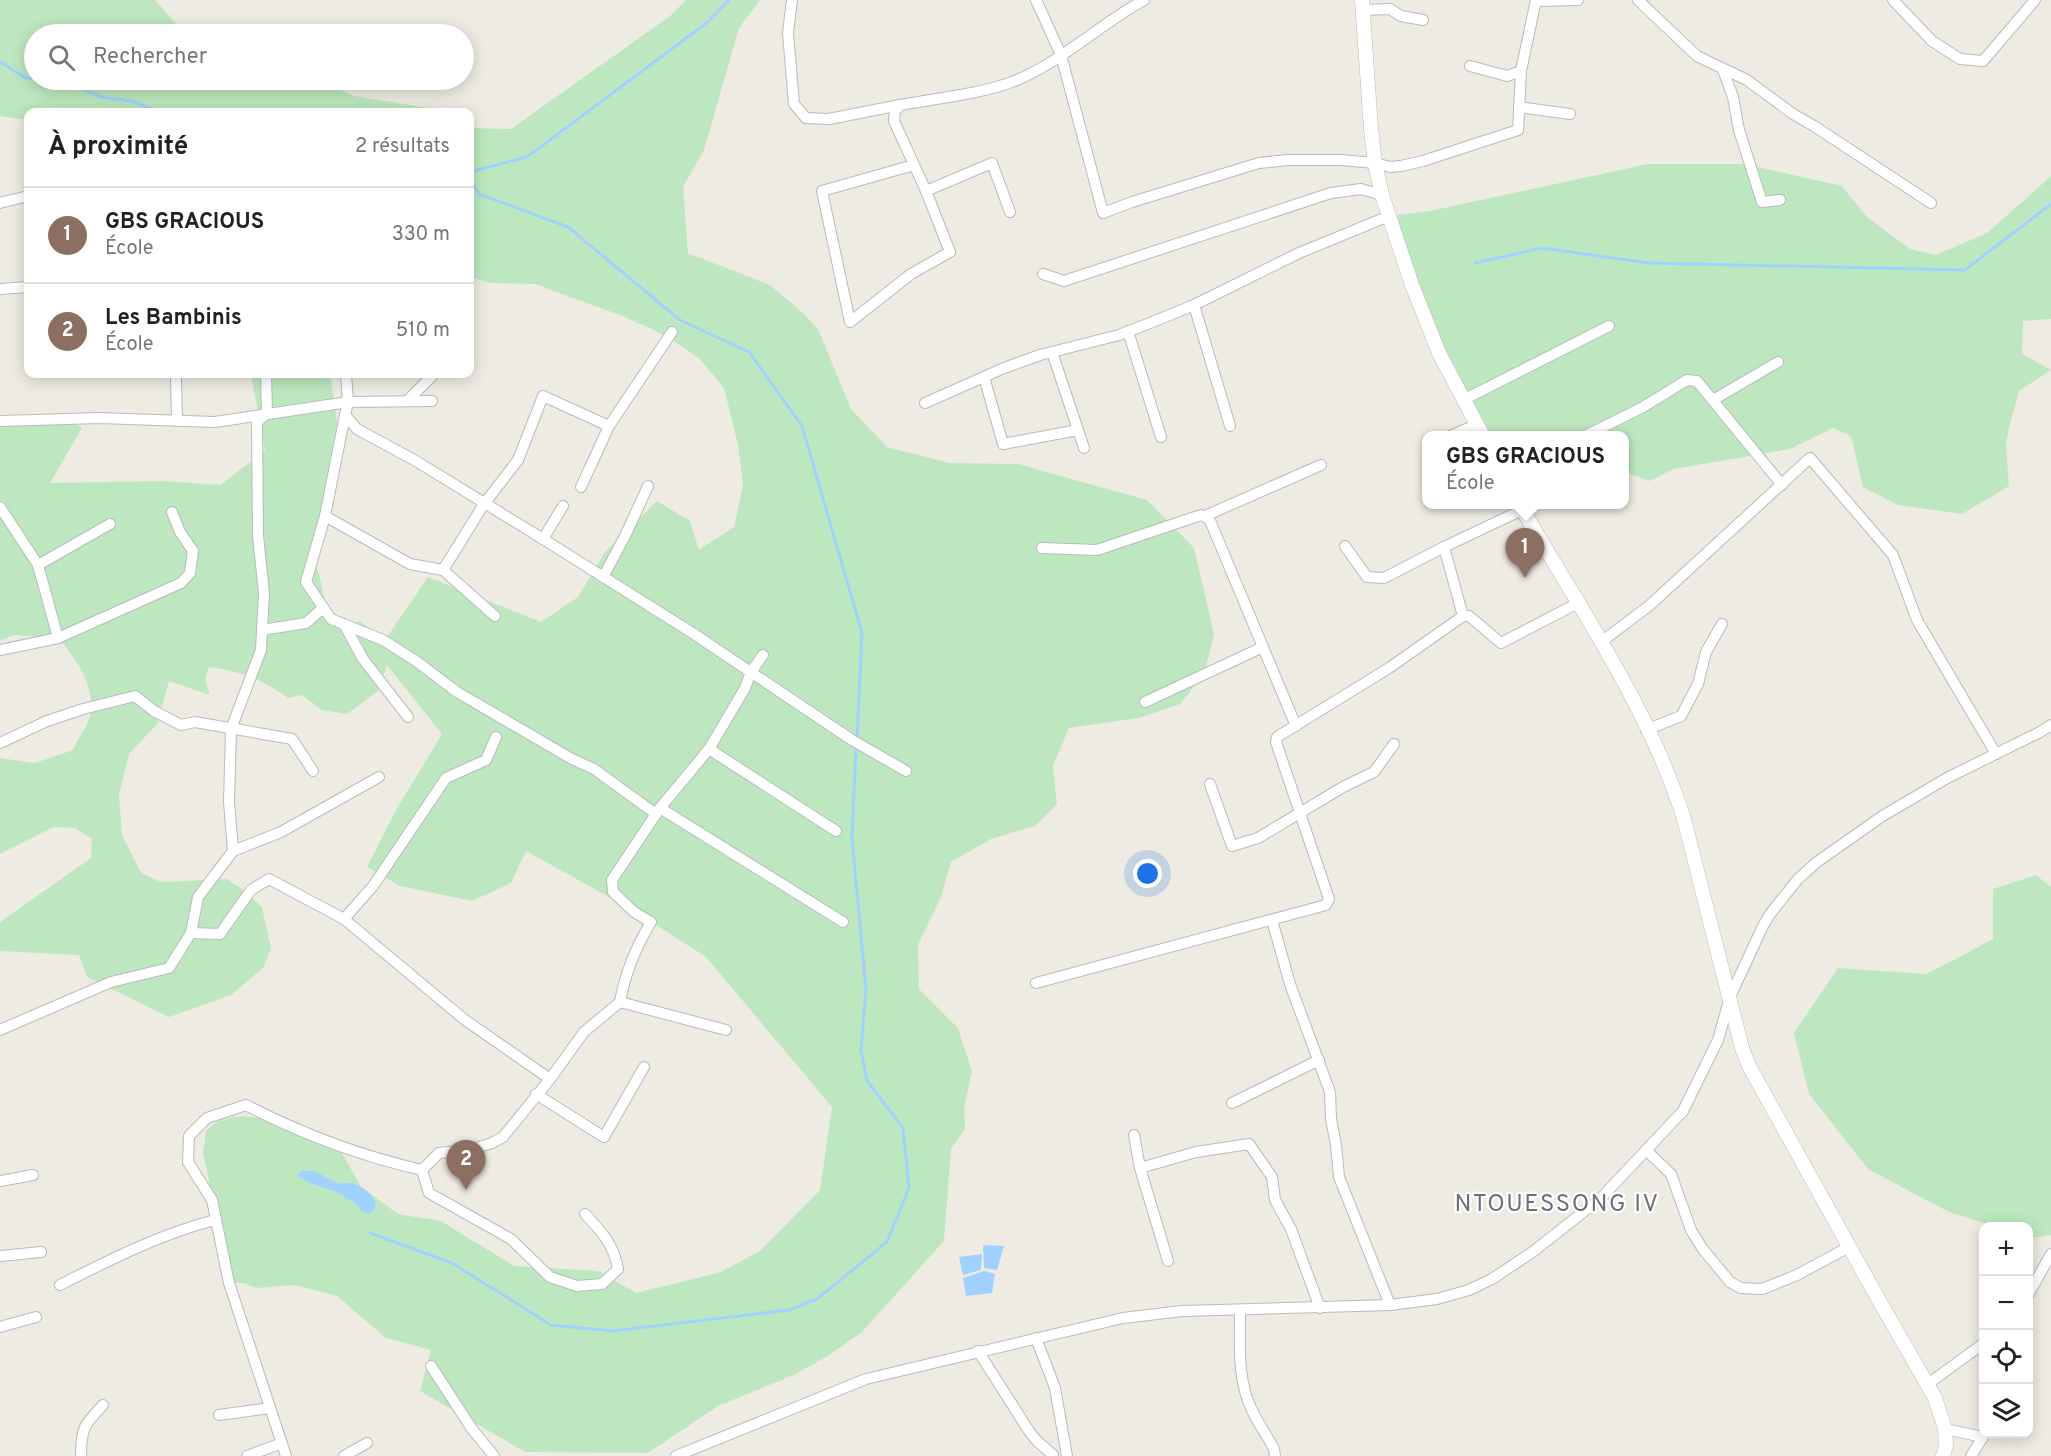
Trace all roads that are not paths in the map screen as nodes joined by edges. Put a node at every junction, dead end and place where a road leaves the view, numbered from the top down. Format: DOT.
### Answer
graph roads {
  1 [pos="792,0"];
  2 [pos="1036,0"];
  3 [pos="1144,0"];
  4 [pos="1536,0"];
  5 [pos="1578,0"];
  6 [pos="1638,0"];
  7 [pos="1893,0"];
  8 [pos="2035,0"];
  9 [pos="1363,5"];
  10 [pos="1423,20"];
  11 [pos="1061,55"];
  12 [pos="1470,66"];
  13 [pos="1722,70"];
  14 [pos="1521,71"];
  15 [pos="900,105"];
  16 [pos="1519,107"];
  17 [pos="1570,114"];
  18 [pos="1375,163"];
  19 [pos="914,165"];
  20 [pos="926,190"];
  21 [pos="1382,195"];
  22 [pos="24,197"];
  23 [pos="1780,200"];
  24 [pos="0,203"];
  25 [pos="1931,203"];
  26 [pos="1010,212"];
  27 [pos="1389,216"];
  28 [pos="1043,274"];
  29 [pos="24,286"];
  30 [pos="0,289"];
  31 [pos="1194,305"];
  32 [pos="1609,326"];
  33 [pos="672,332"];
  34 [pos="1128,332"];
  35 [pos="1052,352"];
  36 [pos="1779,362"];
  37 [pos="984,377"];
  38 [pos="266,378"];
  39 [pos="346,378"];
  40 [pos="430,378"];
  41 [pos="176,379"];
  42 [pos="1463,400"];
  43 [pos="1713,400"];
  44 [pos="407,401"];
  45 [pos="432,401"];
  46 [pos="348,402"];
  47 [pos="925,403"];
  48 [pos="267,413"];
  49 [pos="345,415"];
  50 [pos="0,421"];
  51 [pos="177,421"];
  52 [pos="609,426"];
  53 [pos="1230,426"];
  54 [pos="1078,430"];
  55 [pos="1481,430"];
  56 [pos="1593,431"];
  57 [pos="1161,437"];
  58 [pos="1084,448"];
  59 [pos="1321,465"];
  60 [pos="1782,485"];
  61 [pos="648,486"];
  62 [pos="581,487"];
  63 [pos="484,504"];
  64 [pos="563,506"];
  65 [pos="0,507"];
  66 [pos="1517,509"];
  67 [pos="1522,509"];
  68 [pos="172,512"];
  69 [pos="325,516"];
  70 [pos="1205,516"];
  71 [pos="110,524"];
  72 [pos="543,539"];
  73 [pos="1345,546"];
  74 [pos="1443,547"];
  75 [pos="1042,548"];
  76 [pos="38,565"];
  77 [pos="443,570"];
  78 [pos="603,577"];
  79 [pos="1578,603"];
  80 [pos="323,608"];
  81 [pos="495,616"];
  82 [pos="1463,616"];
  83 [pos="344,624"];
  84 [pos="1722,624"];
  85 [pos="262,630"];
  86 [pos="58,638"];
  87 [pos="1601,642"];
  88 [pos="1263,647"];
  89 [pos="0,650"];
  90 [pos="763,655"];
  91 [pos="751,672"];
  92 [pos="1145,702"];
  93 [pos="408,717"];
  94 [pos="2051,725"];
  95 [pos="1296,726"];
  96 [pos="231,729"];
  97 [pos="1647,730"];
  98 [pos="496,737"];
  99 [pos="0,743"];
  100 [pos="1394,744"];
  101 [pos="709,749"];
  102 [pos="1996,754"];
  103 [pos="313,771"];
  104 [pos="906,771"];
  105 [pos="379,777"];
  106 [pos="1210,784"];
  107 [pos="658,811"];
  108 [pos="1301,813"];
  109 [pos="836,831"];
  110 [pos="233,851"];
  111 [pos="344,919"];
  112 [pos="1272,920"];
  113 [pos="843,922"];
  114 [pos="191,933"];
  115 [pos="1036,983"];
  116 [pos="1730,997"];
  117 [pos="620,1002"];
  118 [pos="0,1030"];
  119 [pos="726,1030"];
  120 [pos="1319,1060"];
  121 [pos="644,1067"];
  122 [pos="550,1079"];
  123 [pos="536,1094"];
  124 [pos="1232,1102"];
  125 [pos="1134,1135"];
  126 [pos="1647,1150"];
  127 [pos="1140,1168"];
  128 [pos="422,1170"];
  129 [pos="33,1176"];
  130 [pos="0,1180"];
  131 [pos="585,1214"];
  132 [pos="215,1220"];
  133 [pos="1849,1247"];
  134 [pos="40,1252"];
  135 [pos="2051,1254"];
  136 [pos="0,1256"];
  137 [pos="1168,1261"];
  138 [pos="60,1285"];
  139 [pos="2033,1286"];
  140 [pos="1390,1305"];
  141 [pos="1320,1308"];
  142 [pos="1240,1311"];
  143 [pos="36,1317"];
  144 [pos="0,1327"];
  145 [pos="1036,1338"];
  146 [pos="1979,1346"];
  147 [pos="978,1351"];
  148 [pos="431,1366"];
  149 [pos="1928,1384"];
  150 [pos="103,1406"];
  151 [pos="270,1408"];
  152 [pos="219,1415"];
  153 [pos="1946,1429"];
  154 [pos="282,1443"];
  155 [pos="367,1443"];
  156 [pos="1053,1455"];
  157 [pos="81,1456"];
  158 [pos="247,1456"];
  159 [pos="286,1456"];
  160 [pos="344,1456"];
  161 [pos="494,1456"];
  162 [pos="676,1456"];
  163 [pos="1067,1456"];
  164 [pos="1275,1456"];
  165 [pos="1943,1456"];
  166 [pos="1971,1456"];
  1 -- 15 [label="street"];
  2 -- 11 [label="street"];
  3 -- 11 [label="street"];
  4 -- 5 [label="street"];
  4 -- 14 [label="street"];
  6 -- 13 [label="street"];
  7 -- 8 [label="street"];
  9 -- 10 [label="street"];
  9 -- 18 [label="street"];
  11 -- 15 [label="street"];
  11 -- 18 [label="street"];
  12 -- 14 [label="street"];
  13 -- 23 [label="street"];
  13 -- 25 [label="street"];
  14 -- 16 [label="street"];
  15 -- 19 [label="street"];
  16 -- 17 [label="street"];
  16 -- 18 [label="street"];
  18 -- 21 [label="street"];
  19 -- 20 [label="street"];
  19 -- 20 [label="street"];
  20 -- 26 [label="street"];
  21 -- 27 [label="street"];
  21 -- 28 [label="street"];
  22 -- 24 [label="street"];
  27 -- 31 [label="street"];
  27 -- 42 [label="street"];
  29 -- 30 [label="street"];
  31 -- 34 [label="street"];
  31 -- 53 [label="street"];
  32 -- 42 [label="street"];
  33 -- 52 [label="street"];
  34 -- 35 [label="street"];
  34 -- 57 [label="street"];
  35 -- 37 [label="street"];
  35 -- 54 [label="street"];
  36 -- 43 [label="street"];
  37 -- 47 [label="street"];
  37 -- 54 [label="street"];
  38 -- 48 [label="street"];
  39 -- 46 [label="street"];
  40 -- 44 [label="street"];
  41 -- 51 [label="street"];
  42 -- 55 [label="street"];
  43 -- 56 [label="street"];
  43 -- 60 [label="street"];
  44 -- 45 [label="street"];
  44 -- 46 [label="street"];
  46 -- 48 [label="street"];
  46 -- 49 [label="street"];
  48 -- 51 [label="street"];
  48 -- 85 [label="street"];
  49 -- 63 [label="street"];
  49 -- 69 [label="street"];
  50 -- 51 [label="street"];
  52 -- 62 [label="street"];
  52 -- 63 [label="street"];
  54 -- 58 [label="street"];
  59 -- 70 [label="street"];
  60 -- 87 [label="street"];
  60 -- 102 [label="street"];
  61 -- 78 [label="street"];
  63 -- 72 [label="street"];
  63 -- 77 [label="street"];
  64 -- 72 [label="street"];
  65 -- 76 [label="street"];
  66 -- 74 [label="street"];
  67 -- 79 [label="street"];
  68 -- 86 [label="street"];
  69 -- 77 [label="street"];
  69 -- 80 [label="street"];
  70 -- 75 [label="street"];
  70 -- 88 [label="street"];
  71 -- 76 [label="street"];
  72 -- 78 [label="street"];
  73 -- 74 [label="street"];
  74 -- 82 [label="street"];
  76 -- 86 [label="street"];
  77 -- 81 [label="street"];
  78 -- 91 [label="street"];
  79 -- 82 [label="street"];
  79 -- 87 [label="street"];
  80 -- 83 [label="street"];
  80 -- 85 [label="street"];
  82 -- 95 [label="street"];
  83 -- 93 [label="street"];
  83 -- 107 [label="street"];
  84 -- 97 [label="street"];
  85 -- 96 [label="street"];
  86 -- 89 [label="street"];
  87 -- 97 [label="street"];
  88 -- 92 [label="street"];
  88 -- 95 [label="street"];
  90 -- 91 [label="street"];
  91 -- 101 [label="street"];
  91 -- 104 [label="street"];
  94 -- 102 [label="street"];
  95 -- 108 [label="street"];
  96 -- 99 [label="street"];
  96 -- 103 [label="street"];
  96 -- 110 [label="street"];
  97 -- 116 [label="street"];
  98 -- 111 [label="street"];
  100 -- 108 [label="street"];
  101 -- 107 [label="street"];
  101 -- 109 [label="street"];
  102 -- 116 [label="street"];
  105 -- 110 [label="street"];
  106 -- 108 [label="street"];
  107 -- 113 [label="street"];
  107 -- 117 [label="street"];
  108 -- 112 [label="street"];
  110 -- 114 [label="street"];
  111 -- 114 [label="street"];
  111 -- 122 [label="street"];
  112 -- 115 [label="street"];
  112 -- 120 [label="street"];
  114 -- 118 [label="street"];
  116 -- 126 [label="street"];
  116 -- 133 [label="street"];
  117 -- 119 [label="street"];
  117 -- 122 [label="street"];
  120 -- 124 [label="street"];
  120 -- 140 [label="street"];
  121 -- 123 [label="street"];
  122 -- 123 [label="street"];
  123 -- 128 [label="street"];
  125 -- 127 [label="street"];
  126 -- 133 [label="street"];
  126 -- 140 [label="street"];
  127 -- 137 [label="street"];
  127 -- 141 [label="street"];
  128 -- 131 [label="street"];
  128 -- 132 [label="street"];
  129 -- 130 [label="street"];
  132 -- 138 [label="street"];
  132 -- 151 [label="street"];
  133 -- 149 [label="street"];
  134 -- 136 [label="street"];
  135 -- 139 [label="street"];
  140 -- 141 [label="street"];
  141 -- 142 [label="street"];
  142 -- 145 [label="street"];
  142 -- 164 [label="street"];
  143 -- 144 [label="street"];
  145 -- 147 [label="street"];
  145 -- 163 [label="street"];
  146 -- 149 [label="street"];
  147 -- 156 [label="street"];
  147 -- 162 [label="street"];
  148 -- 161 [label="street"];
  149 -- 153 [label="street"];
  150 -- 157 [label="street"];
  151 -- 152 [label="street"];
  151 -- 154 [label="street"];
  153 -- 165 [label="street"];
  153 -- 166 [label="street"];
  154 -- 158 [label="street"];
  154 -- 159 [label="street"];
  155 -- 160 [label="street"];
}
